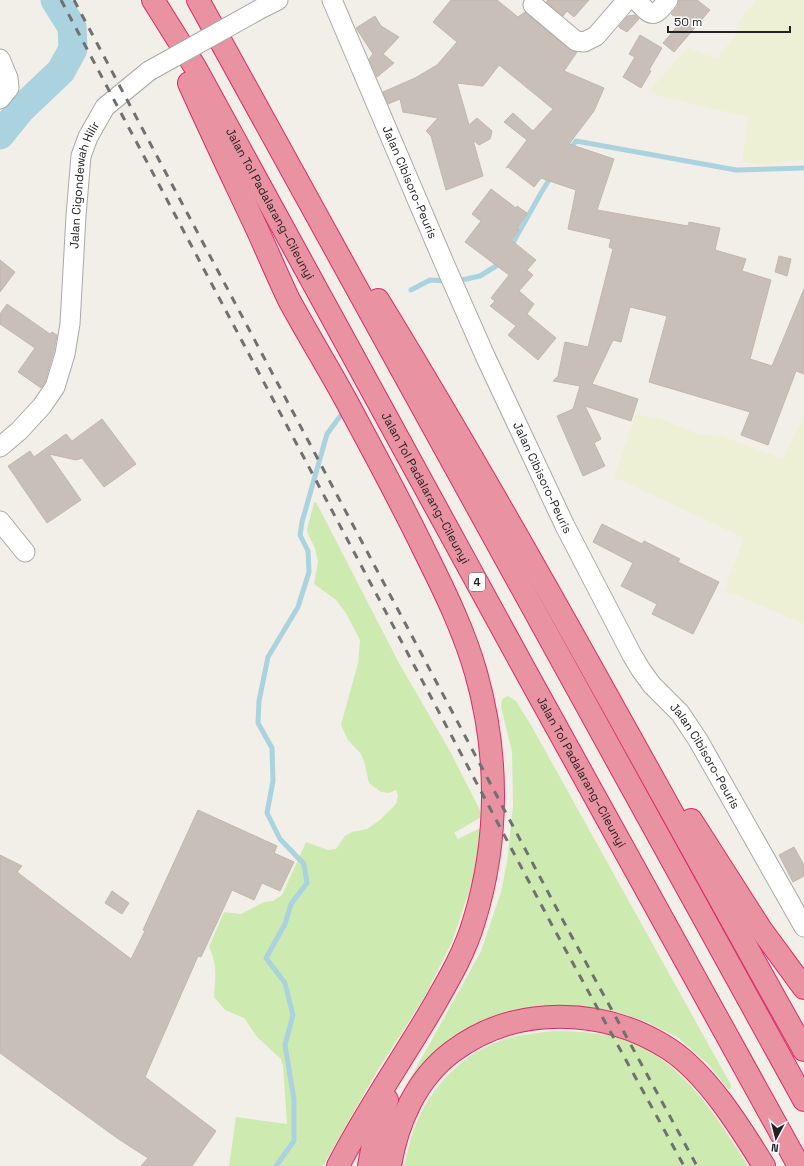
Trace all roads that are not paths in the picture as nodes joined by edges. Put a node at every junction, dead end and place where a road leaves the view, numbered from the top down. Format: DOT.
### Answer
graph roads {
  1 [pos="152,0"];
  2 [pos="198,0"];
  3 [pos="332,0"];
  4 [pos="627,0"];
  5 [pos="636,0"];
  6 [pos="668,0"];
  7 [pos="270,4"];
  8 [pos="533,5"];
  9 [pos="0,59"];
  10 [pos="0,99"];
  11 [pos="287,163"];
  12 [pos="0,447"];
  13 [pos="0,521"];
  14 [pos="25,552"];
  15 [pos="569,628"];
  16 [pos="804,927"];
  17 [pos="804,988"];
  18 [pos="419,1030"];
  19 [pos="804,1050"];
  20 [pos="804,1100"];
  21 [pos="338,1166"];
  22 [pos="369,1166"];
  23 [pos="390,1166"];
  24 [pos="764,1166"];
  25 [pos="799,1166"];
  1 -- 18 [label="highway"];
  1 -- 25 [label="highway, Jalan Tol Padalarang–Cileunyi / 4"];
  2 -- 11 [label="highway"];
  3 -- 16 [label="street, Jalan Cibisoro-Peuris"];
  4 -- 8 [label="street"];
  5 -- 6 [label="street"];
  7 -- 12 [label="street, Jalan Cigondewah Hilir, bridge"];
  9 -- 10 [label="street"];
  11 -- 15 [label="highway"];
  11 -- 20 [label="highway"];
  13 -- 14 [label="street"];
  15 -- 17 [label="highway"];
  15 -- 19 [label="highway"];
  18 -- 21 [label="highway"];
  18 -- 22 [label="highway"];
  23 -- 24 [label="highway"];
}
